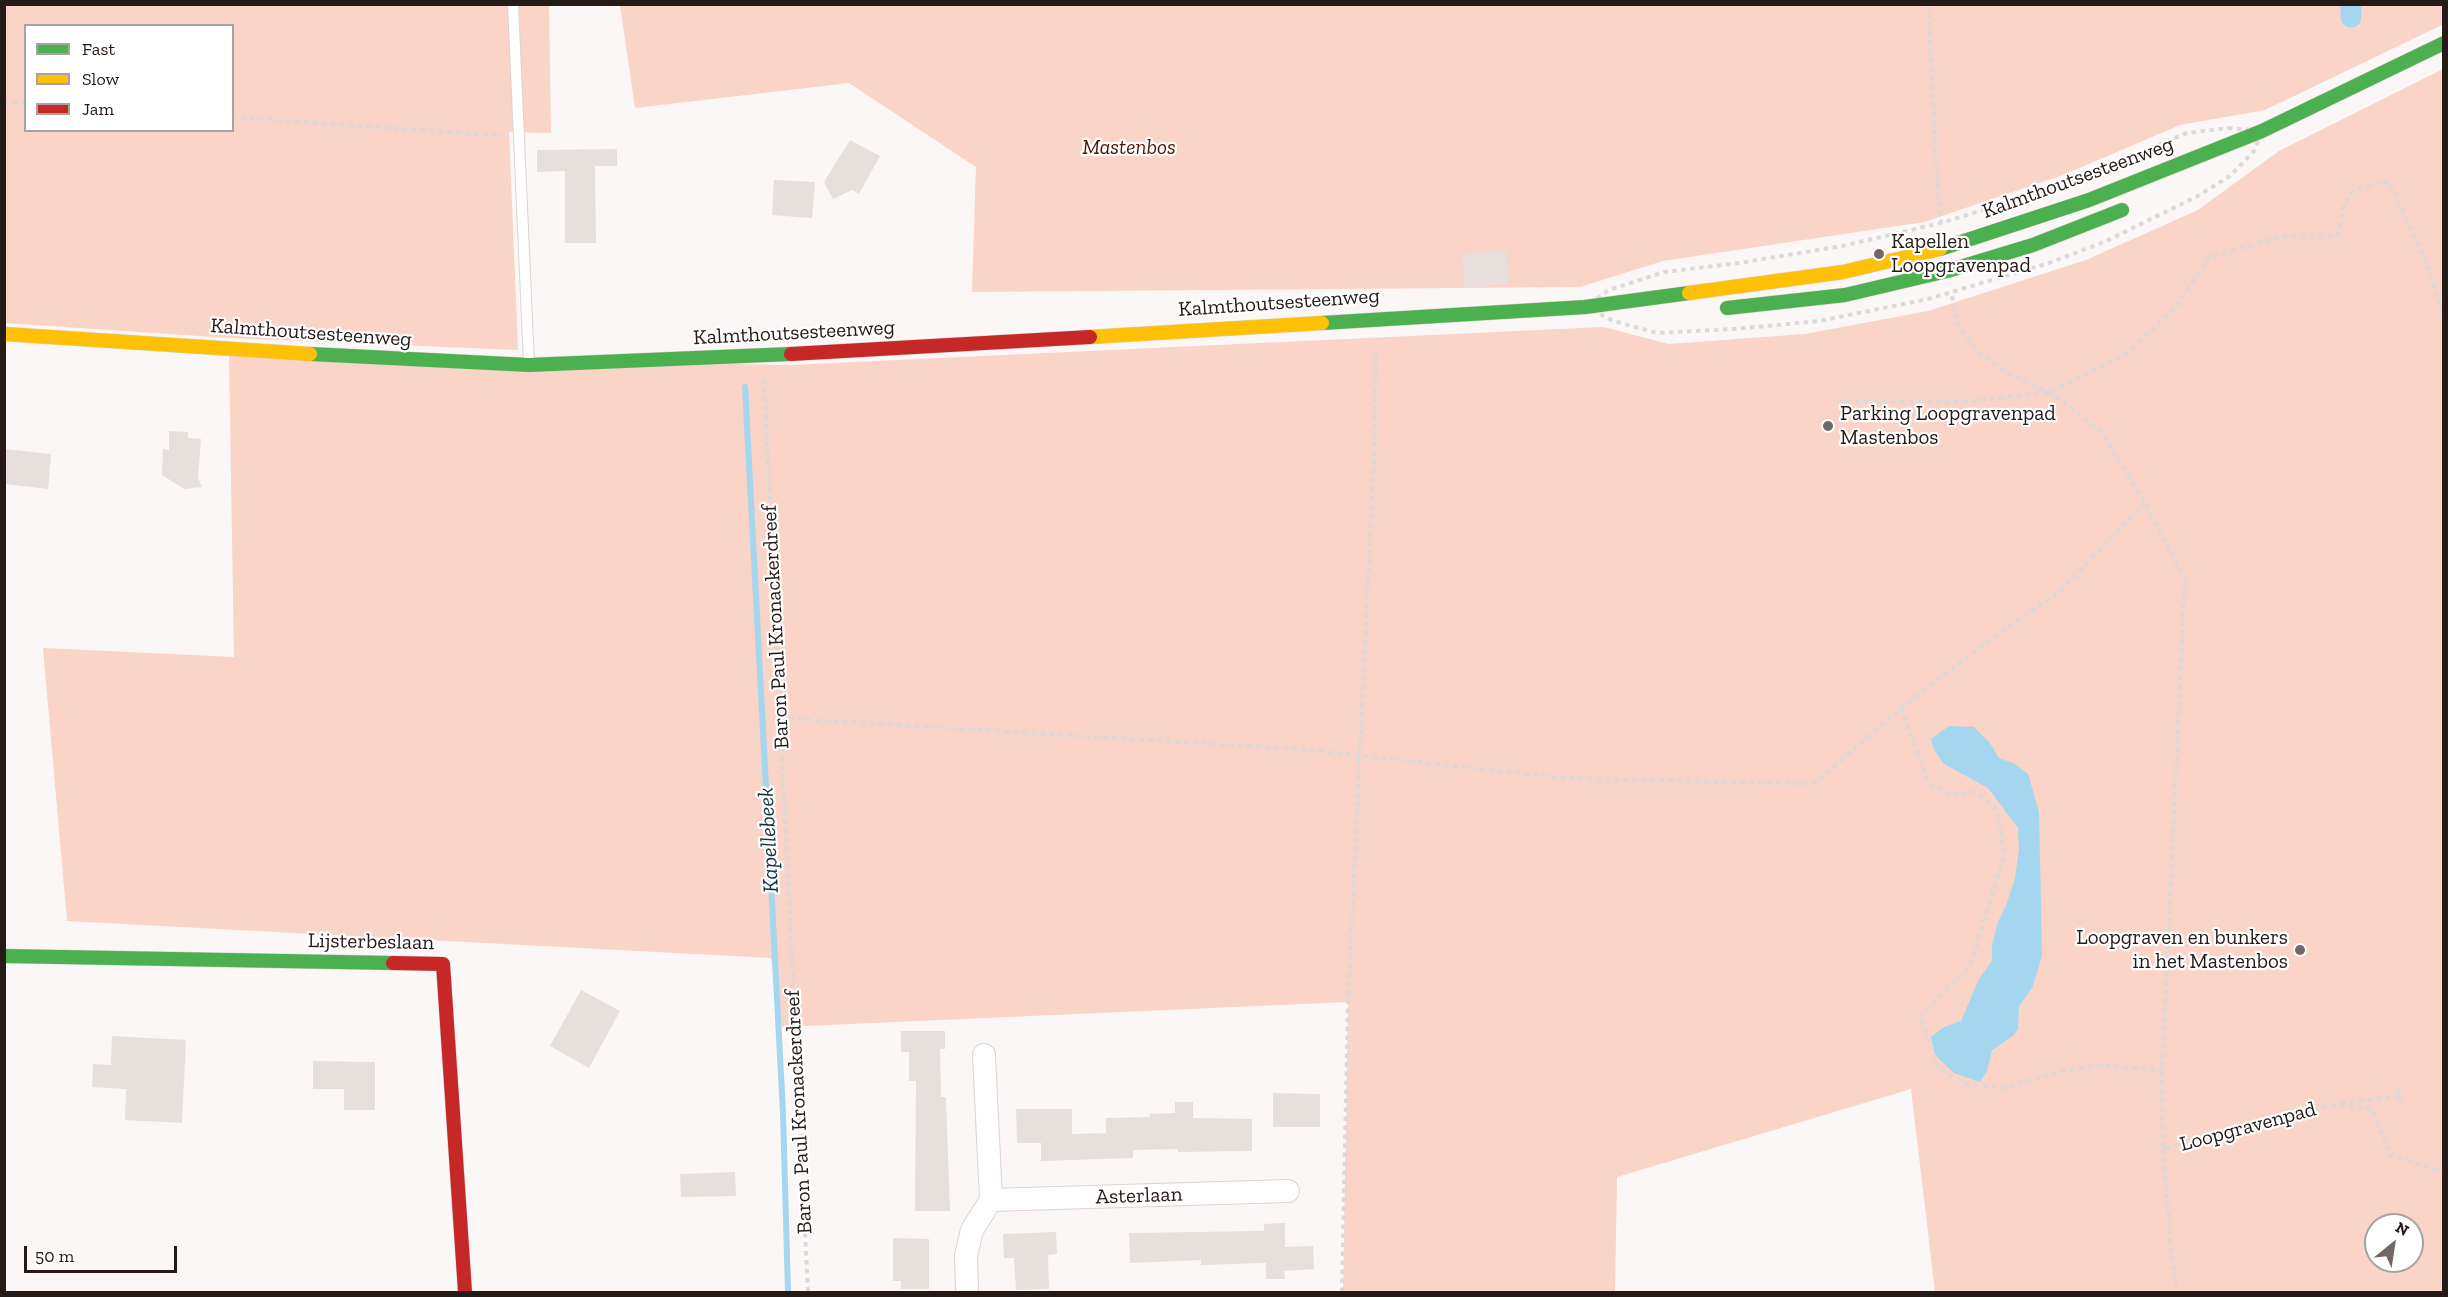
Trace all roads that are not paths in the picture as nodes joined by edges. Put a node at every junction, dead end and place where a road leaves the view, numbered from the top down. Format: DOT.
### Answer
graph roads {
  1 [pos="513,4"];
  2 [pos="2444,43"];
  3 [pos="2262,131"];
  4 [pos="2181,179"];
  5 [pos="2130,206"];
  6 [pos="1585,307"];
  7 [pos="1708,309"];
  8 [pos="1664,311"];
  9 [pos="4,334"];
  10 [pos="529,365"];
  11 [pos="4,956"];
  12 [pos="984,1055"];
  13 [pos="1288,1191"];
  14 [pos="991,1200"];
  15 [pos="465,1293"];
  16 [pos="967,1293"];
  1 -- 10 [label="lane"];
  2 -- 3 [label="main road, Kalmthoutsesteenweg"];
  3 -- 4 [label="main road, Kalmthoutsesteenweg"];
  3 -- 6 [label="main road, Kalmthoutsesteenweg"];
  5 -- 7 [label="main road"];
  6 -- 8 [label="main road, Kalmthoutsesteenweg"];
  6 -- 10 [label="main road, Kalmthoutsesteenweg"];
  9 -- 10 [label="main road, Kalmthoutsesteenweg"];
  11 -- 15 [label="main road, Lijsterbeslaan"];
  12 -- 14 [label="street"];
  13 -- 14 [label="street, Asterlaan"];
  14 -- 16 [label="street"];
}
